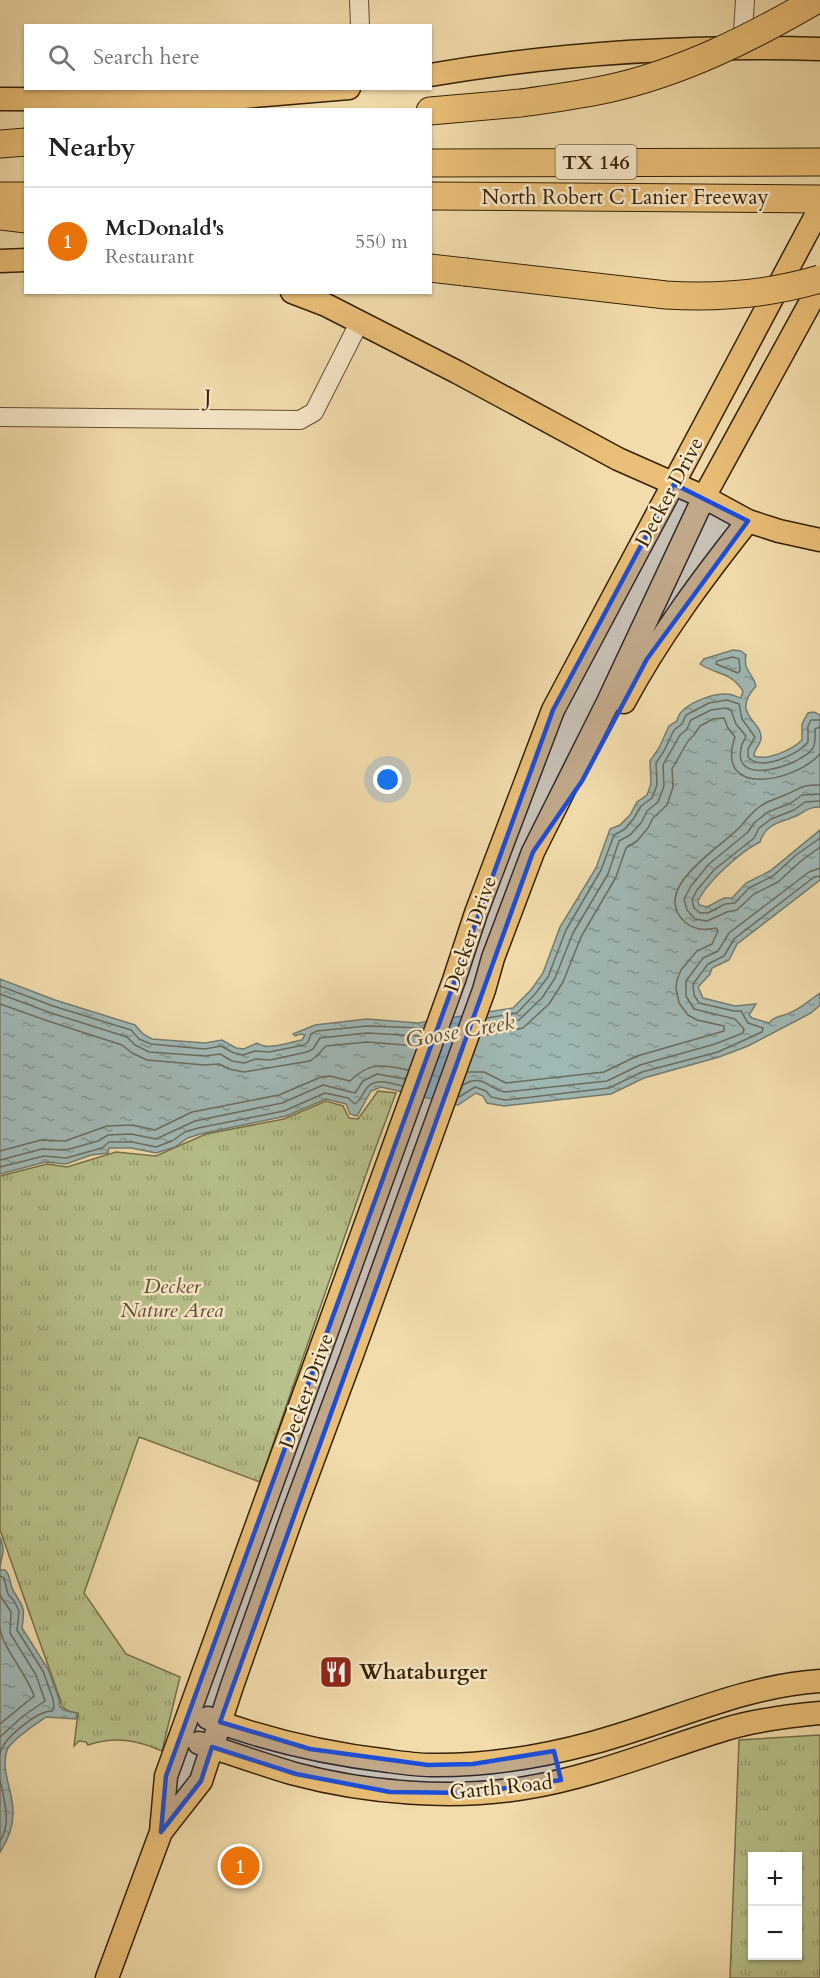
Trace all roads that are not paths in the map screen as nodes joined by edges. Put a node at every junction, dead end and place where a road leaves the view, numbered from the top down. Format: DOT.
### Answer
graph roads {
  1 [pos="359,0"];
  2 [pos="745,0"];
  3 [pos="816,0"];
  4 [pos="360,24"];
  5 [pos="820,37"];
  6 [pos="742,48"];
  7 [pos="796,48"];
  8 [pos="820,49"];
  9 [pos="432,75"];
  10 [pos="325,90"];
  11 [pos="0,99"];
  12 [pos="432,111"];
  13 [pos="24,142"];
  14 [pos="0,144"];
  15 [pos="0,161"];
  16 [pos="24,161"];
  17 [pos="820,162"];
  18 [pos="432,163"];
  19 [pos="0,196"];
  20 [pos="24,196"];
  21 [pos="432,196"];
  22 [pos="820,198"];
  23 [pos="820,208"];
  24 [pos="0,216"];
  25 [pos="24,219"];
  26 [pos="24,260"];
  27 [pos="0,261"];
  28 [pos="432,268"];
  29 [pos="820,279"];
  30 [pos="820,285"];
  31 [pos="297,294"];
  32 [pos="359,323"];
  33 [pos="0,417"];
  34 [pos="674,484"];
  35 [pos="704,497"];
  36 [pos="748,521"];
  37 [pos="820,540"];
  38 [pos="533,852"];
  39 [pos="820,1681"];
  40 [pos="720,1702"];
  41 [pos="190,1710"];
  42 [pos="820,1713"];
  43 [pos="220,1722"];
  44 [pos="728,1728"];
  45 [pos="180,1738"];
  46 [pos="212,1747"];
  47 [pos="554,1751"];
  48 [pos="428,1765"];
  49 [pos="561,1780"];
  50 [pos="423,1793"];
  51 [pos="161,1833"];
  52 [pos="107,1978"];
  1 -- 4 [label="street"];
  2 -- 6 [label="street"];
  3 -- 12 [label="highway, bridge"];
  5 -- 7 [label="main road"];
  6 -- 7 [label="main road"];
  6 -- 9 [label="main road"];
  7 -- 8 [label="main road"];
  10 -- 11 [label="main road"];
  13 -- 14 [label="highway"];
  15 -- 16 [label="highway"];
  17 -- 18 [label="highway, North Robert C Lanier Freeway / TX 146"];
  19 -- 20 [label="highway"];
  21 -- 22 [label="highway, North Robert C Lanier Freeway / TX 146"];
  23 -- 34 [label="main road, Decker Drive"];
  24 -- 25 [label="highway"];
  26 -- 27 [label="main road"];
  28 -- 29 [label="highway, bridge"];
  30 -- 35 [label="main road, Decker Drive"];
  31 -- 32 [label="main road"];
  32 -- 33 [label="street, J"];
  32 -- 34 [label="main road"];
  34 -- 35 [label="main road"];
  34 -- 41 [label="main road, Decker Drive"];
  35 -- 36 [label="main road"];
  35 -- 38 [label="main road, Decker Drive"];
  36 -- 37 [label="main road"];
  36 -- 38 [label="main road"];
  38 -- 43 [label="main road, Decker Drive"];
  39 -- 40 [label="main road, Garth Road"];
  40 -- 44 [label="main road"];
  40 -- 47 [label="main road, Garth Road"];
  41 -- 43 [label="main road, Garth Road"];
  41 -- 45 [label="main road, Decker Drive"];
  42 -- 44 [label="main road, Garth Road"];
  43 -- 46 [label="main road, Decker Drive"];
  43 -- 48 [label="main road, Garth Road"];
  44 -- 49 [label="main road, Garth Road"];
  45 -- 46 [label="main road, Garth Road"];
  45 -- 51 [label="main road, Decker Drive"];
  46 -- 50 [label="main road, Garth Road"];
  46 -- 51 [label="main road, Decker Drive"];
  47 -- 48 [label="main road, Garth Road"];
  47 -- 49 [label="main road"];
  48 -- 50 [label="street"];
  49 -- 50 [label="main road, Garth Road"];
  51 -- 52 [label="main road, Decker Drive"];
}
